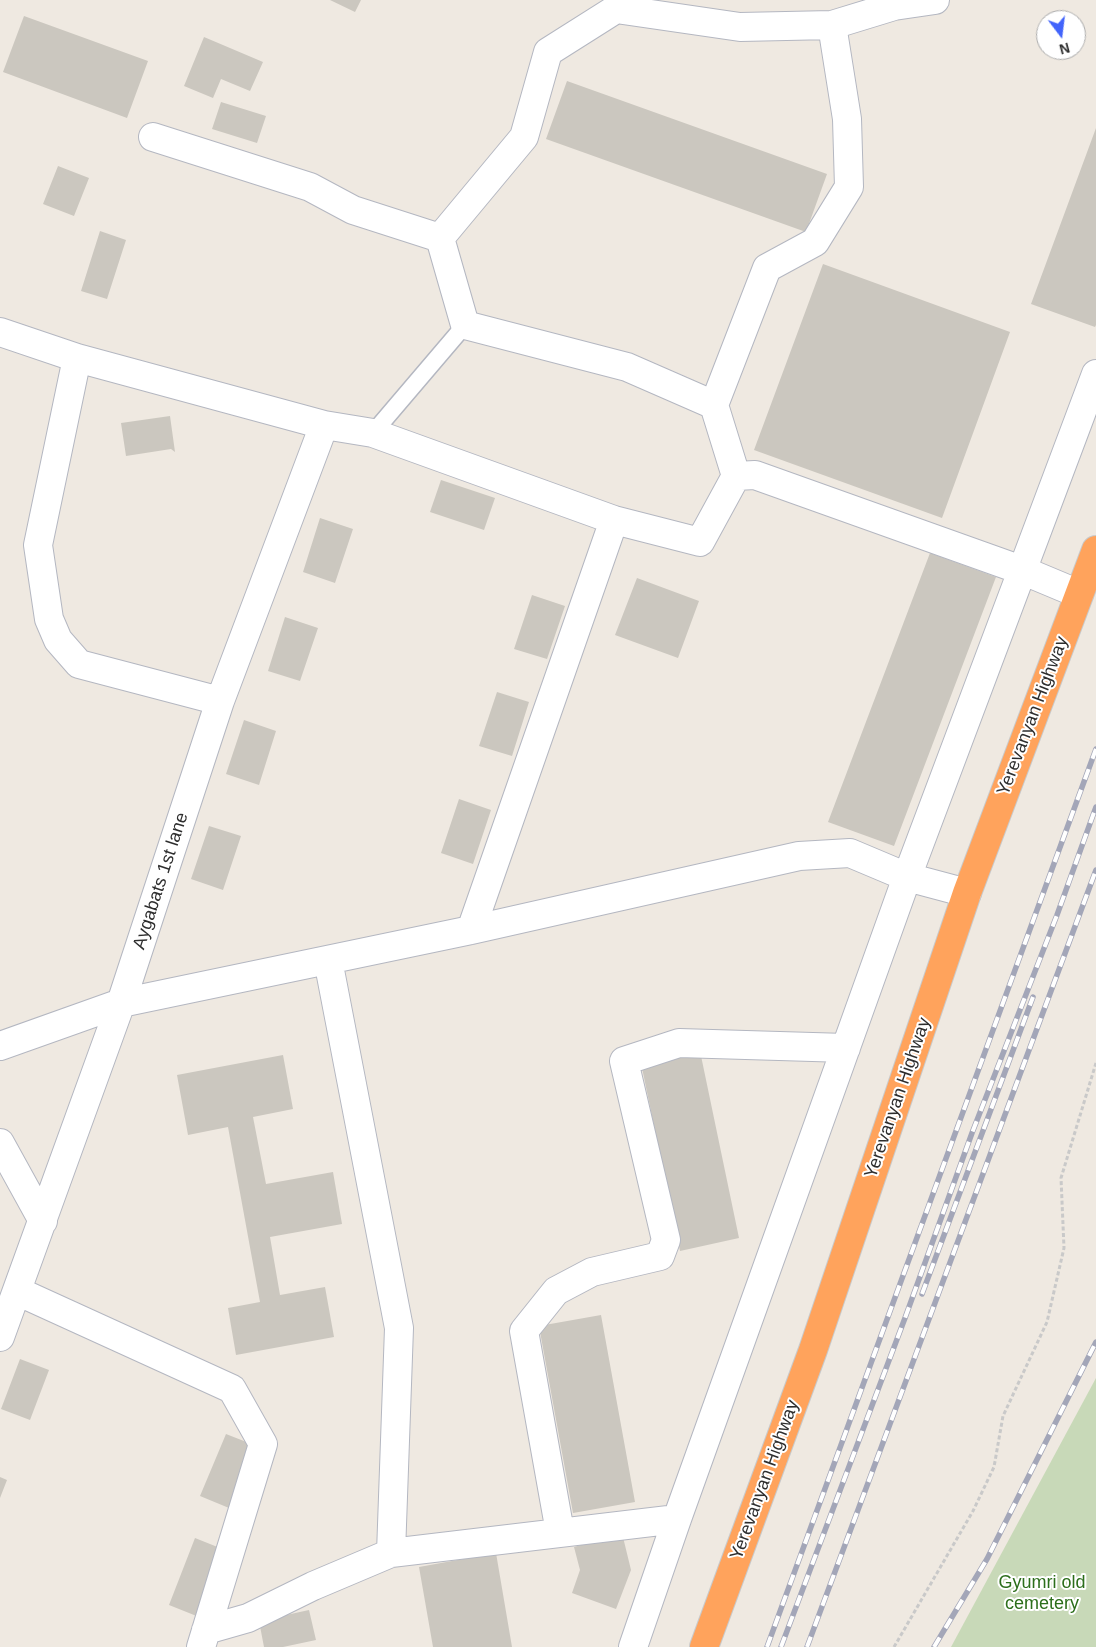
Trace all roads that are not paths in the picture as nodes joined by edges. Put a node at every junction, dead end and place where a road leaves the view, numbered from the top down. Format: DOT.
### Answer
graph roads {
  1 [pos="936,0"];
  2 [pos="832,25"];
  3 [pos="153,137"];
  4 [pos="440,238"];
  5 [pos="465,326"];
  6 [pos="0,332"];
  7 [pos="77,358"];
  8 [pos="1096,374"];
  9 [pos="714,405"];
  10 [pos="324,425"];
  11 [pos="373,433"];
  12 [pos="736,476"];
  13 [pos="614,520"];
  14 [pos="1096,550"];
  15 [pos="1024,571"];
  16 [pos="1079,594"];
  17 [pos="220,702"];
  18 [pos="907,877"];
  19 [pos="967,893"];
  20 [pos="471,930"];
  21 [pos="328,960"];
  22 [pos="121,1003"];
  23 [pos="0,1046"];
  24 [pos="846,1048"];
  25 [pos="0,1143"];
  26 [pos="43,1221"];
  27 [pos="17,1292"];
  28 [pos="0,1337"];
  29 [pos="676,1519"];
  30 [pos="560,1532"];
  31 [pos="391,1553"];
  32 [pos="204,1639"];
  33 [pos="633,1647"];
  34 [pos="704,1647"];
  1 -- 2 [label="street"];
  2 -- 4 [label="street"];
  2 -- 9 [label="street"];
  3 -- 4 [label="street"];
  4 -- 5 [label="street"];
  5 -- 9 [label="street"];
  5 -- 11 [label="lane"];
  6 -- 7 [label="street"];
  7 -- 10 [label="street"];
  7 -- 17 [label="street"];
  8 -- 15 [label="street"];
  9 -- 12 [label="street"];
  10 -- 11 [label="street"];
  10 -- 17 [label="street, Aygabats 1st lane"];
  11 -- 13 [label="street"];
  12 -- 13 [label="street"];
  12 -- 15 [label="street"];
  13 -- 20 [label="street"];
  14 -- 16 [label="highway, Yerevanyan Highway"];
  15 -- 16 [label="street"];
  15 -- 18 [label="street"];
  16 -- 19 [label="highway, Yerevanyan Highway"];
  17 -- 22 [label="street, Aygabats 1st lane"];
  18 -- 19 [label="street"];
  18 -- 20 [label="street"];
  18 -- 24 [label="street"];
  19 -- 34 [label="highway, Yerevanyan Highway"];
  20 -- 21 [label="street"];
  21 -- 22 [label="street"];
  21 -- 31 [label="street"];
  22 -- 23 [label="street"];
  22 -- 26 [label="street, Aygabats 1st lane"];
  24 -- 29 [label="street"];
  24 -- 30 [label="street"];
  25 -- 26 [label="street"];
  26 -- 27 [label="street, Aygabats 1st lane"];
  27 -- 28 [label="street, Aygabats 1st lane"];
  27 -- 32 [label="street"];
  29 -- 30 [label="street"];
  29 -- 33 [label="street"];
  30 -- 31 [label="street"];
  31 -- 32 [label="street"];
}
